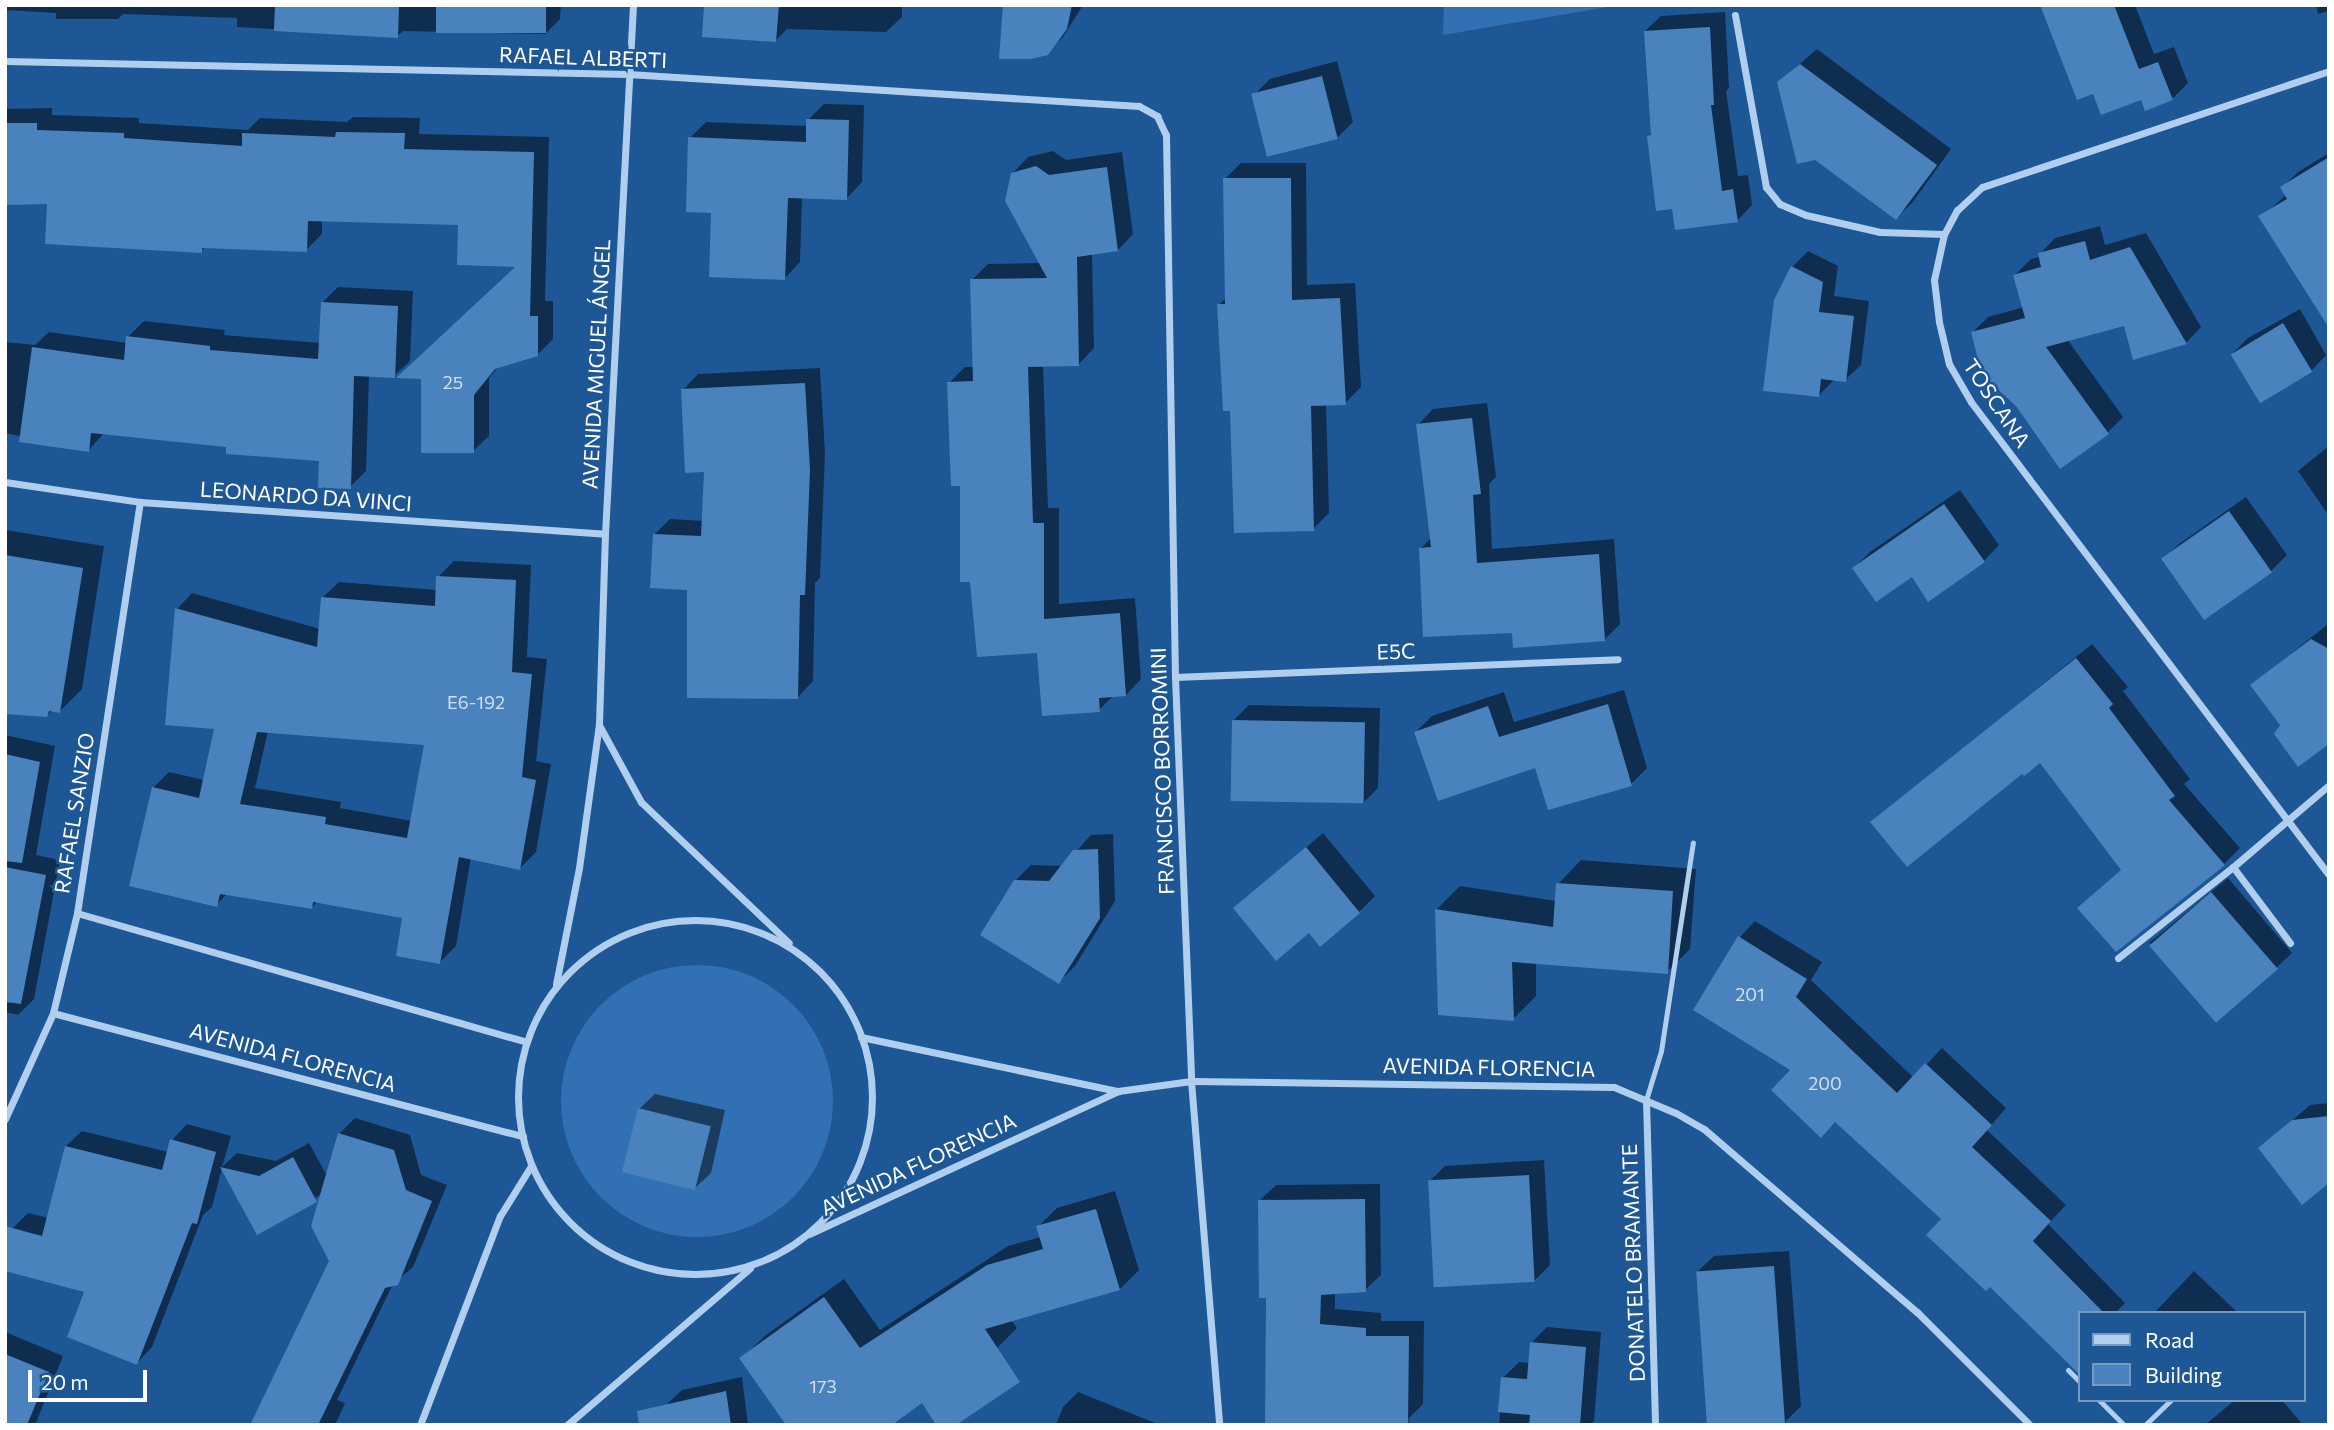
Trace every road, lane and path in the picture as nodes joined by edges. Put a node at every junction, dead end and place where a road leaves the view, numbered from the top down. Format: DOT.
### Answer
graph roads {
  1 [pos="633,5"];
  2 [pos="1735,15"];
  3 [pos="5,61"];
  4 [pos="2329,71"];
  5 [pos="628,74"];
  6 [pos="1157,116"];
  7 [pos="1944,234"];
  8 [pos="5,482"];
  9 [pos="140,502"];
  10 [pos="605,534"];
  11 [pos="1618,659"];
  12 [pos="1175,677"];
  13 [pos="599,724"];
  14 [pos="2329,785"];
  15 [pos="2285,821"];
  16 [pos="1693,842"];
  17 [pos="2233,867"];
  18 [pos="2329,875"];
  19 [pos="77,913"];
  20 [pos="2290,943"];
  21 [pos="797,951"];
  22 [pos="2118,958"];
  23 [pos="555,988"];
  24 [pos="53,1013"];
  25 [pos="862,1037"];
  26 [pos="526,1042"];
  27 [pos="1191,1081"];
  28 [pos="1118,1091"];
  29 [pos="1646,1100"];
  30 [pos="5,1119"];
  31 [pos="523,1136"];
  32 [pos="531,1166"];
  33 [pos="809,1234"];
  34 [pos="752,1266"];
  35 [pos="2068,1370"];
  36 [pos="2078,1380"];
  37 [pos="2101,1402"];
  38 [pos="2169,1402"];
  39 [pos="421,1425"];
  40 [pos="567,1425"];
  41 [pos="1219,1425"];
  42 [pos="1655,1425"];
  43 [pos="2030,1425"];
  44 [pos="2124,1425"];
  45 [pos="2145,1425"];
  1 -- 5 [label="street, AVENIDA MIGUEL ÁNGEL"];
  2 -- 7 [label="street"];
  3 -- 5 [label="street, RAFAEL ALBERTI"];
  4 -- 7 [label="street, TOSCANA"];
  5 -- 6 [label="street, RAFAEL ALBERTI"];
  5 -- 10 [label="street, AVENIDA MIGUEL ÁNGEL"];
  6 -- 12 [label="street, FRANCISCO BORROMINI"];
  7 -- 15 [label="street, TOSCANA"];
  8 -- 9 [label="street, LEONARDO DA VINCI"];
  9 -- 10 [label="street, LEONARDO DA VINCI"];
  9 -- 19 [label="street, RAFAEL SANZIO"];
  10 -- 13 [label="street, AVENIDA MIGUEL ÁNGEL"];
  11 -- 12 [label="street, E5C"];
  12 -- 27 [label="street, FRANCISCO BORROMINI"];
  13 -- 21 [label="street"];
  13 -- 23 [label="street, AVENIDA MIGUEL ÁNGEL"];
  14 -- 15 [label="street"];
  15 -- 17 [label="street"];
  15 -- 18 [label="street, TOSCANA"];
  16 -- 29 [label="lane"];
  17 -- 20 [label="street"];
  17 -- 22 [label="street"];
  19 -- 24 [label="street, RAFAEL SANZIO"];
  19 -- 26 [label="street"];
  21 -- 23 [label="street"];
  21 -- 25 [label="street"];
  23 -- 26 [label="street"];
  24 -- 30 [label="street, RAFAEL SANZIO"];
  24 -- 31 [label="street, AVENIDA FLORENCIA"];
  25 -- 28 [label="street, AVENIDA FLORENCIA"];
  25 -- 33 [label="street"];
  26 -- 31 [label="street"];
  27 -- 28 [label="street, AVENIDA FLORENCIA"];
  27 -- 29 [label="street, AVENIDA FLORENCIA"];
  27 -- 41 [label="street, FRANCISCO BORROMINI"];
  28 -- 33 [label="street, AVENIDA FLORENCIA"];
  29 -- 42 [label="street, DONATELO BRAMANTE"];
  29 -- 43 [label="street, AVENIDA FLORENCIA"];
  31 -- 32 [label="street"];
  32 -- 34 [label="street"];
  32 -- 39 [label="street"];
  33 -- 34 [label="street"];
  34 -- 40 [label="street"];
  35 -- 36 [label="lane"];
  37 -- 44 [label="lane"];
  38 -- 45 [label="lane"];
}
